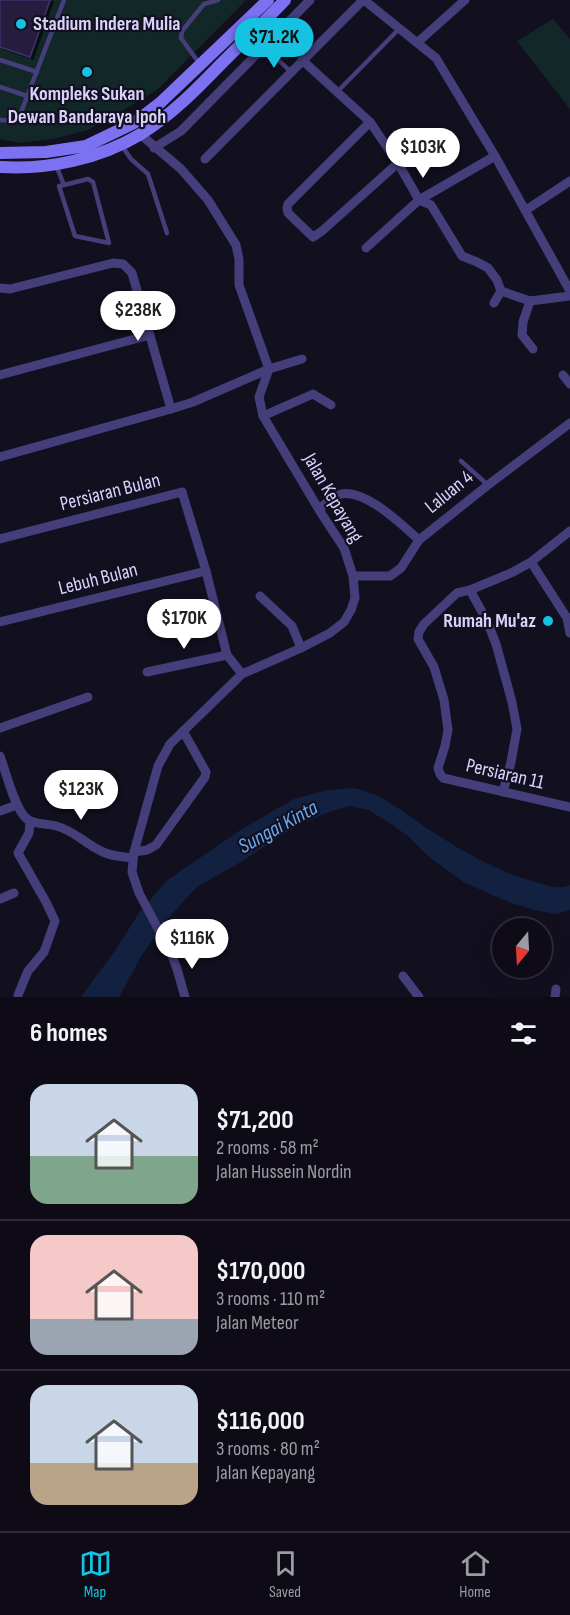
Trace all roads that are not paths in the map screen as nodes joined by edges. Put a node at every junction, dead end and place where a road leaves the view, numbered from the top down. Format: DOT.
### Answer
graph roads {
  1 [pos="64,0"];
  2 [pos="218,0"];
  3 [pos="268,0"];
  4 [pos="285,0"];
  5 [pos="310,0"];
  6 [pos="364,0"];
  7 [pos="465,0"];
  8 [pos="205,2"];
  9 [pos="400,28"];
  10 [pos="418,42"];
  11 [pos="264,46"];
  12 [pos="0,60"];
  13 [pos="302,60"];
  14 [pos="201,65"];
  15 [pos="37,72"];
  16 [pos="291,72"];
  17 [pos="0,87"];
  18 [pos="337,92"];
  19 [pos="27,96"];
  20 [pos="0,120"];
  21 [pos="370,122"];
  22 [pos="140,134"];
  23 [pos="120,144"];
  24 [pos="86,146"];
  25 [pos="154,148"];
  26 [pos="0,153"];
  27 [pos="495,156"];
  28 [pos="205,159"];
  29 [pos="398,163"];
  30 [pos="56,164"];
  31 [pos="0,167"];
  32 [pos="570,181"];
  33 [pos="64,185"];
  34 [pos="419,200"];
  35 [pos="526,210"];
  36 [pos="167,233"];
  37 [pos="366,248"];
  38 [pos="0,288"];
  39 [pos="501,291"];
  40 [pos="570,291"];
  41 [pos="570,296"];
  42 [pos="530,301"];
  43 [pos="494,303"];
  44 [pos="150,335"];
  45 [pos="533,349"];
  46 [pos="302,360"];
  47 [pos="269,369"];
  48 [pos="0,375"];
  49 [pos="563,375"];
  50 [pos="570,384"];
  51 [pos="330,405"];
  52 [pos="171,409"];
  53 [pos="263,416"];
  54 [pos="570,423"];
  55 [pos="0,457"];
  56 [pos="460,461"];
  57 [pos="488,485"];
  58 [pos="319,509"];
  59 [pos="570,531"];
  60 [pos="0,539"];
  61 [pos="419,540"];
  62 [pos="531,562"];
  63 [pos="206,571"];
  64 [pos="353,576"];
  65 [pos="470,590"];
  66 [pos="260,596"];
  67 [pos="569,617"];
  68 [pos="0,622"];
  69 [pos="570,633"];
  70 [pos="301,648"];
  71 [pos="227,655"];
  72 [pos="147,672"];
  73 [pos="242,674"];
  74 [pos="88,697"];
  75 [pos="0,728"];
  76 [pos="183,731"];
  77 [pos="0,756"];
  78 [pos="503,792"];
  79 [pos="17,805"];
  80 [pos="570,807"];
  81 [pos="0,811"];
  82 [pos="30,822"];
  83 [pos="134,855"];
  84 [pos="14,893"];
  85 [pos="0,899"];
  86 [pos="403,976"];
  87 [pos="18,995"];
  88 [pos="185,997"];
  89 [pos="419,997"];
  1 -- 15 [label="lane"];
  2 -- 8 [label="lane"];
  3 -- 14 [label="main road"];
  4 -- 22 [label="main road"];
  5 -- 11 [label="street"];
  6 -- 9 [label="street"];
  6 -- 13 [label="street"];
  7 -- 10 [label="street"];
  8 -- 14 [label="lane"];
  9 -- 10 [label="street"];
  9 -- 18 [label="lane"];
  10 -- 27 [label="street"];
  11 -- 16 [label="lane"];
  11 -- 25 [label="street"];
  12 -- 15 [label="lane"];
  13 -- 16 [label="street"];
  13 -- 18 [label="street"];
  14 -- 24 [label="main road"];
  15 -- 19 [label="lane"];
  16 -- 28 [label="street"];
  17 -- 19 [label="lane"];
  18 -- 21 [label="street"];
  19 -- 20 [label="lane"];
  21 -- 29 [label="street"];
  21 -- 29 [label="street"];
  22 -- 23 [label="main road"];
  22 -- 24 [label="main road"];
  22 -- 25 [label="street"];
  23 -- 30 [label="main road"];
  23 -- 36 [label="lane"];
  24 -- 26 [label="main road"];
  25 -- 47 [label="street"];
  27 -- 34 [label="street"];
  27 -- 35 [label="street"];
  29 -- 34 [label="street"];
  30 -- 31 [label="main road"];
  30 -- 33 [label="lane"];
  32 -- 35 [label="street"];
  33 -- 33 [label="lane"];
  34 -- 37 [label="street"];
  34 -- 39 [label="street"];
  35 -- 40 [label="street"];
  38 -- 44 [label="street"];
  39 -- 42 [label="street"];
  39 -- 43 [label="street"];
  41 -- 42 [label="street"];
  42 -- 45 [label="street"];
  44 -- 48 [label="street"];
  44 -- 52 [label="street"];
  46 -- 47 [label="street"];
  47 -- 52 [label="street"];
  47 -- 53 [label="street"];
  49 -- 50 [label="street"];
  51 -- 53 [label="street"];
  52 -- 55 [label="street"];
  53 -- 58 [label="street, Jalan Kepayang"];
  54 -- 57 [label="street, Laluan 4"];
  56 -- 57 [label="lane"];
  57 -- 61 [label="street, Laluan 4"];
  58 -- 61 [label="street"];
  58 -- 64 [label="street, Jalan Kepayang"];
  59 -- 62 [label="street"];
  60 -- 63 [label="street, Persiaran Bulan"];
  61 -- 64 [label="street, Laluan 4"];
  62 -- 65 [label="street"];
  62 -- 67 [label="street"];
  63 -- 68 [label="street, Lebuh Bulan"];
  63 -- 71 [label="street, Persiaran Bulan"];
  64 -- 70 [label="street, Jalan Kepayang"];
  65 -- 78 [label="street"];
  65 -- 78 [label="street, Persiaran 11"];
  66 -- 70 [label="street"];
  67 -- 69 [label="street"];
  70 -- 73 [label="street, Jalan Kepayang"];
  71 -- 72 [label="street"];
  71 -- 73 [label="street, Persiaran Bulan"];
  73 -- 76 [label="street, Jalan Kepayang"];
  74 -- 75 [label="street"];
  76 -- 83 [label="street, Jalan Kepayang"];
  76 -- 83 [label="street"];
  77 -- 79 [label="street"];
  78 -- 80 [label="street, Persiaran 11"];
  79 -- 81 [label="street"];
  79 -- 82 [label="street"];
  82 -- 83 [label="street"];
  82 -- 87 [label="street"];
  83 -- 88 [label="street, Jalan Kepayang"];
  84 -- 85 [label="street"];
  86 -- 89 [label="street"];
}
